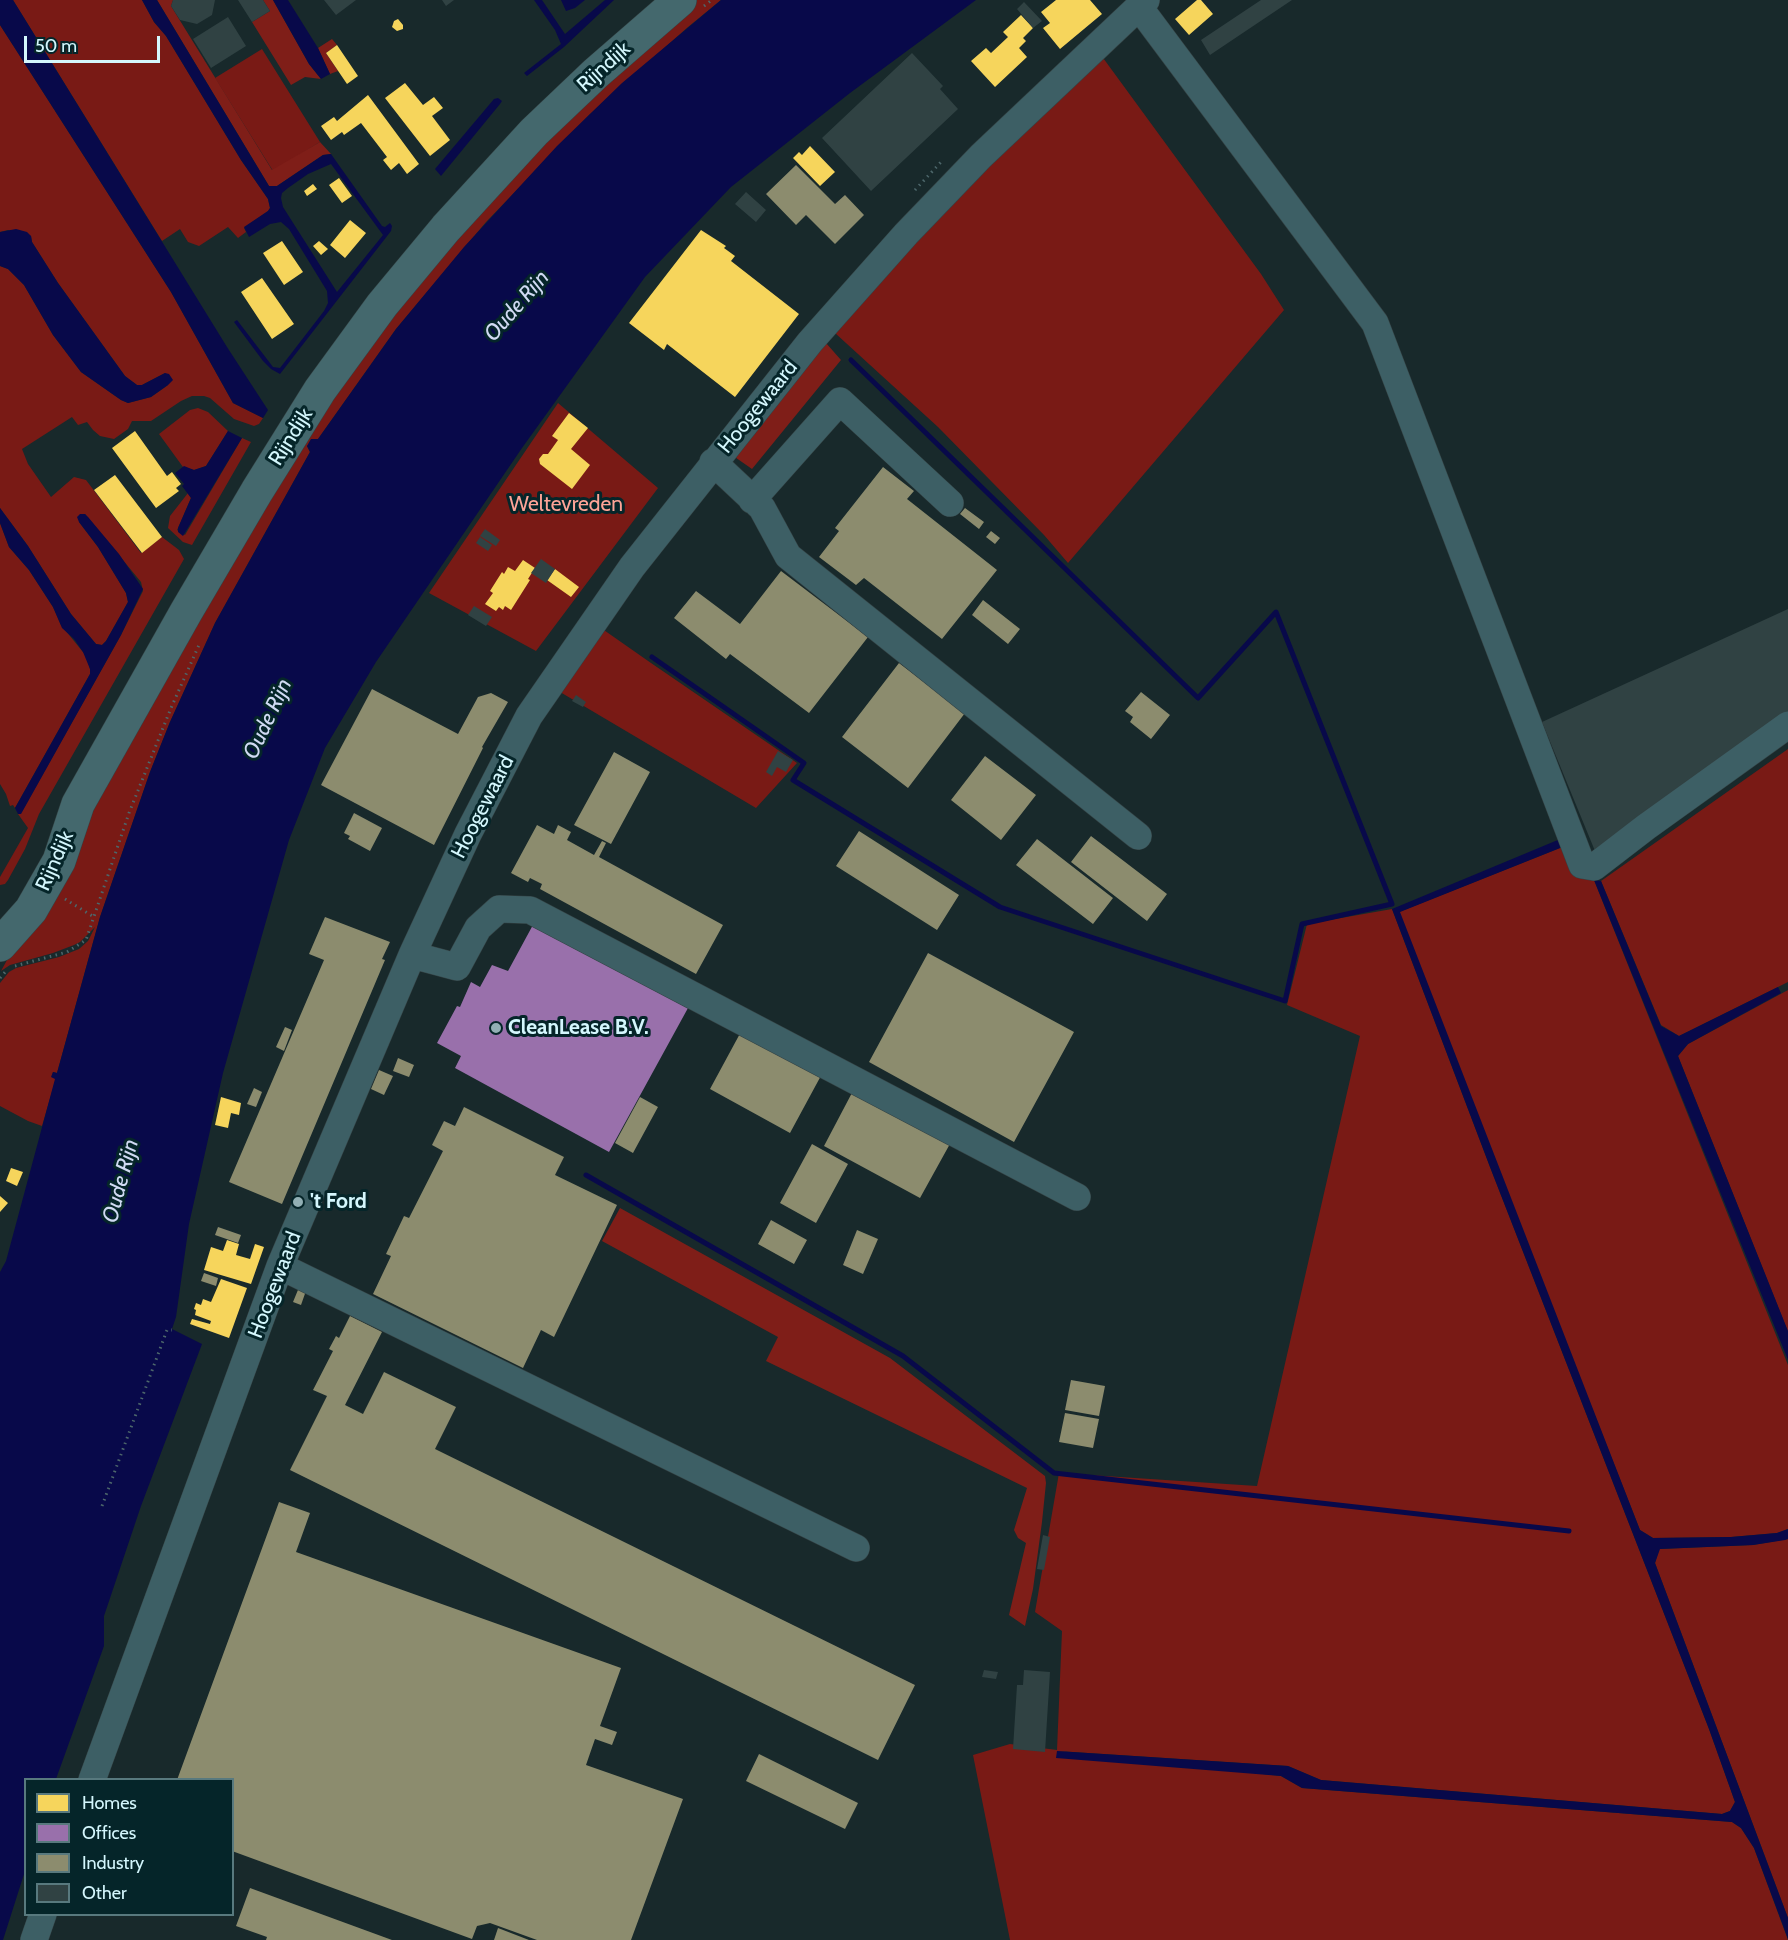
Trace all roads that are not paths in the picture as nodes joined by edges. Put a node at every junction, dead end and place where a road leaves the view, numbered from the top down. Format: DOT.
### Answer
graph roads {
  1 [pos="692,3"];
  2 [pos="1142,3"];
  3 [pos="713,462"];
  4 [pos="753,500"];
  5 [pos="950,503"];
  6 [pos="1788,725"];
  7 [pos="1138,836"];
  8 [pos="0,945"];
  9 [pos="412,955"];
  10 [pos="1077,1197"];
  11 [pos="280,1266"];
  12 [pos="856,1548"];
  13 [pos="92,1778"];
  14 [pos="42,1916"];
  15 [pos="34,1940"];
  1 -- 8 [label="main road, Rijndijk"];
  2 -- 3 [label="street, Hoogewaard"];
  2 -- 6 [label="street"];
  3 -- 4 [label="street"];
  3 -- 9 [label="street, Hoogewaard"];
  4 -- 5 [label="street"];
  4 -- 7 [label="street"];
  9 -- 10 [label="street"];
  9 -- 11 [label="street, Hoogewaard"];
  11 -- 12 [label="street"];
  11 -- 13 [label="street, Hoogewaard"];
  14 -- 15 [label="street"];
}
